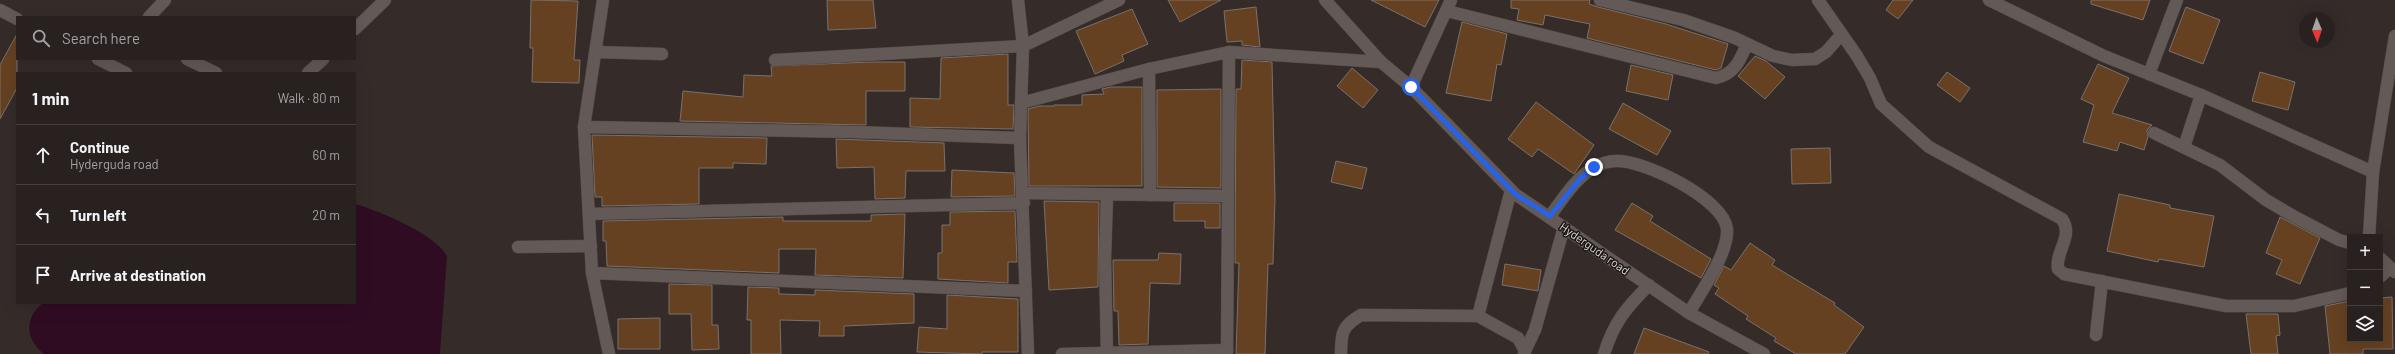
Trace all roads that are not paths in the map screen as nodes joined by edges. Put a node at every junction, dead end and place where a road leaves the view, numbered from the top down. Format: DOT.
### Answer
graph roads {
  1 [pos="165,0"];
  2 [pos="386,0"];
  3 [pos="603,0"];
  4 [pos="1018,0"];
  5 [pos="1119,0"];
  6 [pos="1326,0"];
  7 [pos="1600,0"];
  8 [pos="1818,0"];
  9 [pos="1989,0"];
  10 [pos="2177,0"];
  11 [pos="1449,5"];
  12 [pos="0,10"];
  13 [pos="151,16"];
  14 [pos="16,18"];
  15 [pos="356,28"];
  16 [pos="1841,35"];
  17 [pos="2395,36"];
  18 [pos="1748,44"];
  19 [pos="1022,46"];
  20 [pos="596,52"];
  21 [pos="1229,52"];
  22 [pos="662,54"];
  23 [pos="100,60"];
  24 [pos="189,60"];
  25 [pos="322,60"];
  26 [pos="775,60"];
  27 [pos="1381,62"];
  28 [pos="1149,69"];
  29 [pos="124,72"];
  30 [pos="214,72"];
  31 [pos="309,72"];
  32 [pos="2149,74"];
  33 [pos="1411,87"];
  34 [pos="2201,95"];
  35 [pos="1021,103"];
  36 [pos="584,127"];
  37 [pos="2154,133"];
  38 [pos="1020,138"];
  39 [pos="2184,147"];
  40 [pos="2373,172"];
  41 [pos="1511,190"];
  42 [pos="1150,195"];
  43 [pos="1107,196"];
  44 [pos="1227,196"];
  45 [pos="1023,198"];
  46 [pos="589,214"];
  47 [pos="1550,216"];
  48 [pos="1564,227"];
  49 [pos="2369,234"];
  50 [pos="2347,242"];
  51 [pos="590,246"];
  52 [pos="518,247"];
  53 [pos="2383,261"];
  54 [pos="2393,270"];
  55 [pos="592,273"];
  56 [pos="2383,275"];
  57 [pos="2102,281"];
  58 [pos="1649,285"];
  59 [pos="1026,291"];
  60 [pos="2347,294"];
  61 [pos="1689,313"];
  62 [pos="1478,316"];
  63 [pos="2096,335"];
  64 [pos="1227,352"];
  65 [pos="1525,352"];
  66 [pos="1107,353"];
  67 [pos="609,354"];
  68 [pos="1028,354"];
  69 [pos="1062,354"];
  70 [pos="1341,354"];
  71 [pos="1604,354"];
  72 [pos="1764,354"];
  1 -- 13 [label="street"];
  2 -- 15 [label="street"];
  3 -- 20 [label="street"];
  4 -- 19 [label="street"];
  5 -- 19 [label="street"];
  6 -- 27 [label="street, Hyderguda road"];
  7 -- 18 [label="street"];
  8 -- 16 [label="street"];
  9 -- 32 [label="street"];
  10 -- 32 [label="street"];
  11 -- 18 [label="street"];
  11 -- 33 [label="street"];
  12 -- 14 [label="street"];
  16 -- 18 [label="street"];
  16 -- 57 [label="street"];
  17 -- 40 [label="street"];
  19 -- 26 [label="street"];
  19 -- 35 [label="street"];
  20 -- 22 [label="street"];
  20 -- 36 [label="street"];
  21 -- 27 [label="street"];
  21 -- 28 [label="street"];
  21 -- 44 [label="street"];
  23 -- 29 [label="street"];
  24 -- 30 [label="street"];
  25 -- 31 [label="street"];
  27 -- 33 [label="street, Hyderguda road"];
  28 -- 35 [label="street"];
  28 -- 42 [label="street"];
  32 -- 34 [label="street"];
  33 -- 41 [label="street, Hyderguda road"];
  34 -- 39 [label="street"];
  34 -- 40 [label="street"];
  35 -- 38 [label="street"];
  36 -- 38 [label="street"];
  36 -- 46 [label="street"];
  37 -- 39 [label="street"];
  38 -- 45 [label="street"];
  39 -- 50 [label="street"];
  40 -- 49 [label="street"];
  41 -- 47 [label="street, Hyderguda road"];
  41 -- 62 [label="street"];
  42 -- 43 [label="street"];
  42 -- 44 [label="street"];
  43 -- 45 [label="street"];
  43 -- 66 [label="street"];
  44 -- 64 [label="street"];
  45 -- 46 [label="street"];
  45 -- 59 [label="street"];
  46 -- 51 [label="street"];
  47 -- 48 [label="street, Hyderguda road"];
  47 -- 61 [label="street"];
  48 -- 58 [label="street, Hyderguda road"];
  48 -- 65 [label="street"];
  51 -- 52 [label="street"];
  51 -- 55 [label="street"];
  53 -- 54 [label="street"];
  54 -- 56 [label="street"];
  55 -- 59 [label="street"];
  55 -- 67 [label="street"];
  57 -- 60 [label="street"];
  57 -- 63 [label="street"];
  58 -- 61 [label="street, Hyderguda road"];
  58 -- 71 [label="street"];
  59 -- 68 [label="street"];
  61 -- 72 [label="street, Hyderguda road"];
  62 -- 65 [label="street"];
  62 -- 70 [label="street"];
  64 -- 66 [label="street"];
  66 -- 69 [label="street"];
}
